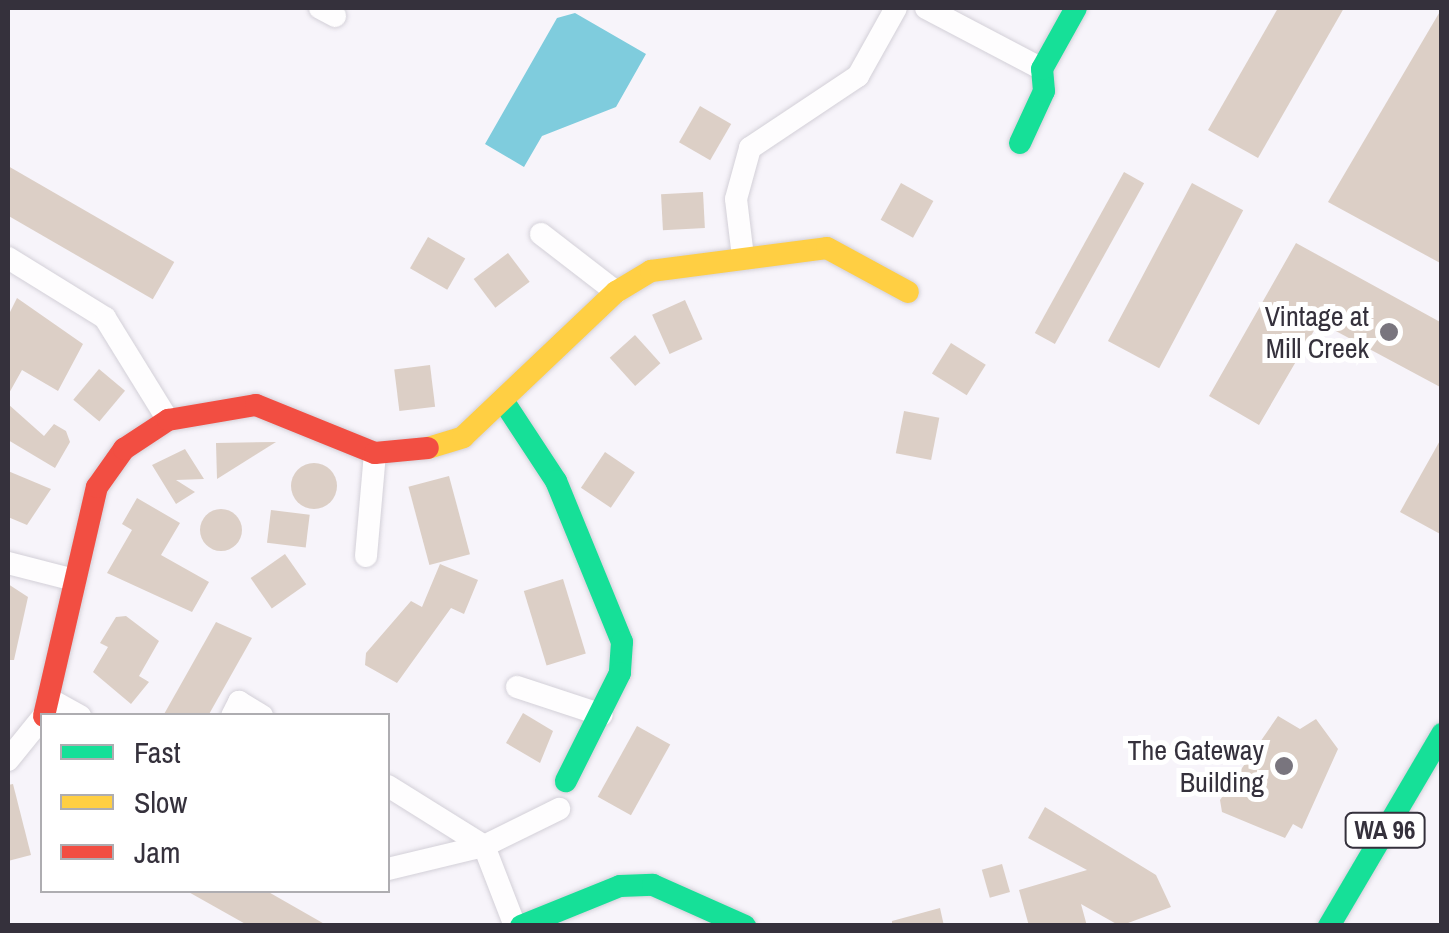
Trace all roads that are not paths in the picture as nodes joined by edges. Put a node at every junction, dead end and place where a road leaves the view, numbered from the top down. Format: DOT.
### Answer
graph roads {
  1 [pos="896,8"];
  2 [pos="926,8"];
  3 [pos="1076,8"];
  4 [pos="1042,68"];
  5 [pos="1020,143"];
  6 [pos="541,234"];
  7 [pos="743,257"];
  8 [pos="8,258"];
  9 [pos="616,292"];
  10 [pos="908,292"];
  11 [pos="506,405"];
  12 [pos="168,420"];
  13 [pos="375,453"];
  14 [pos="366,556"];
  15 [pos="8,563"];
  16 [pos="74,580"];
  17 [pos="517,687"];
  18 [pos="47,712"];
  19 [pos="234,713"];
  20 [pos="257,713"];
  21 [pos="602,715"];
  22 [pos="40,721"];
  23 [pos="1442,734"];
  24 [pos="8,760"];
  25 [pos="1419,774"];
  26 [pos="566,781"];
  27 [pos="1442,786"];
  28 [pos="390,787"];
  29 [pos="558,809"];
  30 [pos="484,846"];
  31 [pos="390,869"];
  32 [pos="518,926"];
  33 [pos="744,926"];
  34 [pos="1329,926"];
  1 -- 7 [label="street"];
  2 -- 4 [label="street"];
  3 -- 4 [label="street"];
  4 -- 5 [label="street"];
  6 -- 9 [label="street"];
  7 -- 9 [label="street"];
  7 -- 10 [label="street"];
  8 -- 12 [label="street"];
  9 -- 11 [label="street"];
  11 -- 13 [label="street"];
  11 -- 21 [label="street"];
  12 -- 13 [label="street"];
  12 -- 16 [label="street"];
  13 -- 14 [label="street"];
  15 -- 16 [label="street"];
  16 -- 18 [label="street"];
  17 -- 21 [label="street"];
  19 -- 20 [label="street"];
  21 -- 26 [label="street"];
  22 -- 24 [label="street"];
  23 -- 25 [label="street, WA 96"];
  25 -- 27 [label="street"];
  25 -- 34 [label="street, WA 96"];
  28 -- 30 [label="street"];
  29 -- 30 [label="street"];
  30 -- 31 [label="street"];
  30 -- 32 [label="street"];
  32 -- 33 [label="street"];
}
